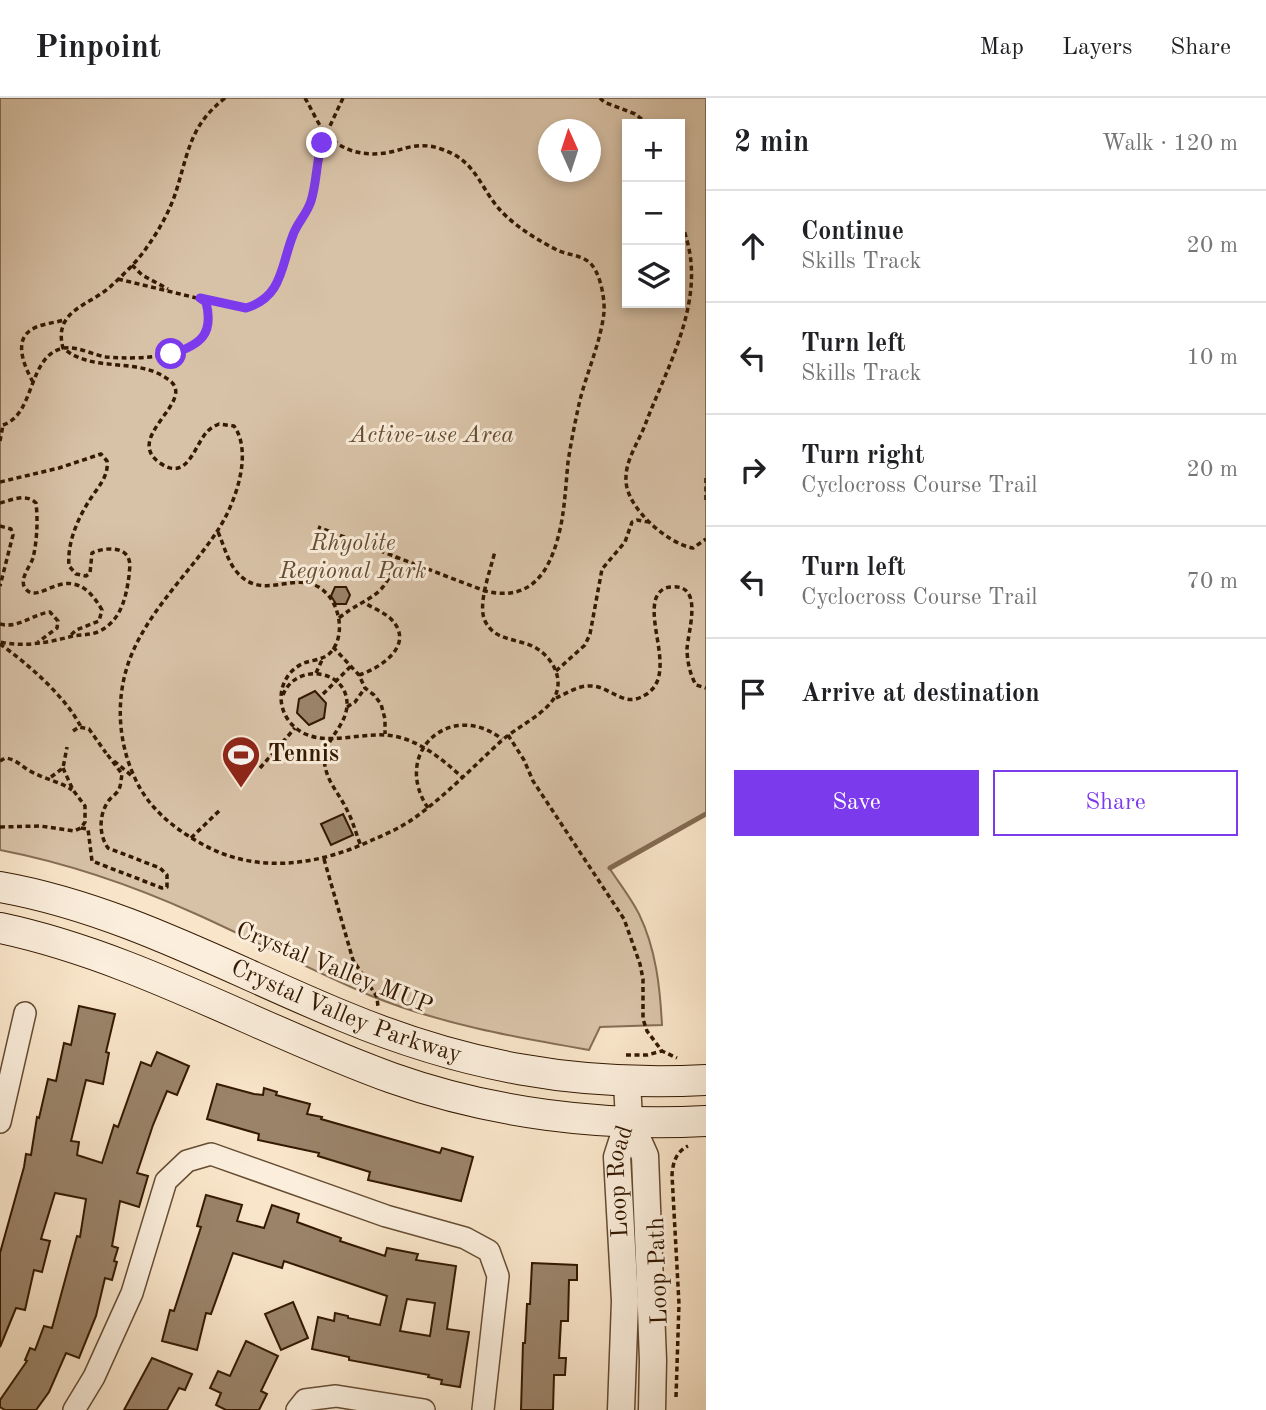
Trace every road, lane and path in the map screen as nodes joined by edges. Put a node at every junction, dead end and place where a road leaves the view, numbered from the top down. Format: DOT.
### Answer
graph roads {
  1 [pos="225,98"];
  2 [pos="304,98"];
  3 [pos="343,98"];
  4 [pos="600,98"];
  5 [pos="642,119"];
  6 [pos="326,134"];
  7 [pos="685,236"];
  8 [pos="132,265"];
  9 [pos="118,279"];
  10 [pos="173,292"];
  11 [pos="200,298"];
  12 [pos="66,320"];
  13 [pos="63,348"];
  14 [pos="33,382"];
  15 [pos="1,425"];
  16 [pos="0,441"];
  17 [pos="706,478"];
  18 [pos="0,482"];
  19 [pos="706,500"];
  20 [pos="0,503"];
  21 [pos="650,523"];
  22 [pos="0,526"];
  23 [pos="318,527"];
  24 [pos="218,531"];
  25 [pos="706,539"];
  26 [pos="495,551"];
  27 [pos="397,557"];
  28 [pos="0,586"];
  29 [pos="485,591"];
  30 [pos="365,603"];
  31 [pos="339,618"];
  32 [pos="0,624"];
  33 [pos="70,636"];
  34 [pos="0,643"];
  35 [pos="37,643"];
  36 [pos="333,647"];
  37 [pos="323,658"];
  38 [pos="351,666"];
  39 [pos="556,671"];
  40 [pos="316,673"];
  41 [pos="359,675"];
  42 [pos="336,681"];
  43 [pos="365,688"];
  44 [pos="706,688"];
  45 [pos="324,694"];
  46 [pos="554,699"];
  47 [pos="280,702"];
  48 [pos="347,707"];
  49 [pos="81,727"];
  50 [pos="295,728"];
  51 [pos="73,731"];
  52 [pos="385,735"];
  53 [pos="508,735"];
  54 [pos="502,739"];
  55 [pos="329,740"];
  56 [pos="67,747"];
  57 [pos="424,748"];
  58 [pos="107,754"];
  59 [pos="0,761"];
  60 [pos="63,768"];
  61 [pos="260,768"];
  62 [pos="134,777"];
  63 [pos="48,778"];
  64 [pos="463,778"];
  65 [pos="73,790"];
  66 [pos="221,808"];
  67 [pos="428,808"];
  68 [pos="0,827"];
  69 [pos="81,828"];
  70 [pos="191,838"];
  71 [pos="361,846"];
  72 [pos="324,859"];
  73 [pos="0,887"];
  74 [pos="0,928"];
  75 [pos="366,1002"];
  76 [pos="25,1013"];
  77 [pos="621,1069"];
  78 [pos="706,1080"];
  79 [pos="628,1120"];
  80 [pos="0,1122"];
  81 [pos="701,1132"];
  82 [pos="676,1399"];
  83 [pos="74,1410"];
  84 [pos="297,1410"];
  85 [pos="424,1410"];
  86 [pos="483,1410"];
  87 [pos="621,1410"];
  88 [pos="652,1410"];
  1 -- 8 [label="path"];
  2 -- 6 [label="path"];
  3 -- 6 [label="path"];
  4 -- 5 [label="path"];
  6 -- 11 [label="path"];
  6 -- 29 [label="path"];
  7 -- 21 [label="path"];
  8 -- 9 [label="path"];
  8 -- 10 [label="path"];
  9 -- 10 [label="path"];
  9 -- 12 [label="path"];
  10 -- 11 [label="path"];
  11 -- 13 [label="path"];
  12 -- 13 [label="path"];
  12 -- 14 [label="path"];
  13 -- 14 [label="path"];
  13 -- 24 [label="path"];
  14 -- 15 [label="path"];
  15 -- 16 [label="path"];
  17 -- 19 [label="path"];
  18 -- 33 [label="path"];
  20 -- 33 [label="path"];
  21 -- 25 [label="path"];
  21 -- 39 [label="path"];
  22 -- 28 [label="path"];
  23 -- 27 [label="path"];
  24 -- 31 [label="path"];
  24 -- 62 [label="path"];
  26 -- 29 [label="path"];
  27 -- 29 [label="path"];
  27 -- 30 [label="path"];
  29 -- 39 [label="path"];
  30 -- 31 [label="path"];
  30 -- 41 [label="path"];
  31 -- 36 [label="path"];
  32 -- 35 [label="path"];
  33 -- 35 [label="path"];
  34 -- 35 [label="path"];
  34 -- 49 [label="path"];
  36 -- 37 [label="path"];
  36 -- 38 [label="path"];
  37 -- 40 [label="path"];
  37 -- 47 [label="path"];
  38 -- 41 [label="path"];
  38 -- 42 [label="path"];
  39 -- 46 [label="path"];
  40 -- 42 [label="path"];
  40 -- 47 [label="path"];
  41 -- 43 [label="path"];
  42 -- 45 [label="path"];
  42 -- 48 [label="path"];
  43 -- 48 [label="path"];
  43 -- 52 [label="path"];
  44 -- 46 [label="path"];
  46 -- 53 [label="path"];
  47 -- 50 [label="path"];
  48 -- 55 [label="path"];
  49 -- 51 [label="path"];
  49 -- 58 [label="path"];
  50 -- 55 [label="path"];
  50 -- 61 [label="path"];
  52 -- 55 [label="path"];
  52 -- 57 [label="path"];
  53 -- 54 [label="path"];
  53 -- 77 [label="path"];
  54 -- 57 [label="path"];
  54 -- 64 [label="path"];
  55 -- 71 [label="path"];
  56 -- 60 [label="path"];
  57 -- 64 [label="path"];
  57 -- 67 [label="path"];
  58 -- 62 [label="path"];
  58 -- 69 [label="path"];
  59 -- 63 [label="path"];
  60 -- 63 [label="path"];
  60 -- 65 [label="path"];
  62 -- 70 [label="path"];
  63 -- 65 [label="path"];
  64 -- 67 [label="path"];
  65 -- 69 [label="path"];
  66 -- 70 [label="path"];
  67 -- 71 [label="path"];
  68 -- 69 [label="path"];
  70 -- 72 [label="path"];
  71 -- 72 [label="path"];
  72 -- 75 [label="path, Crystal Valley MUP"];
  73 -- 77 [label="main road, Crystal Valley Parkway"];
  74 -- 79 [label="main road, Crystal Valley Parkway"];
  76 -- 80 [label="street"];
  77 -- 78 [label="main road, Crystal Valley Parkway"];
  77 -- 79 [label="street"];
  79 -- 81 [label="main road, Crystal Valley Parkway"];
  79 -- 87 [label="street, Loop Road"];
  79 -- 88 [label="street, Loop Road"];
  81 -- 82 [label="path, Loop Path"];
  83 -- 86 [label="street"];
  84 -- 85 [label="street"];
}
